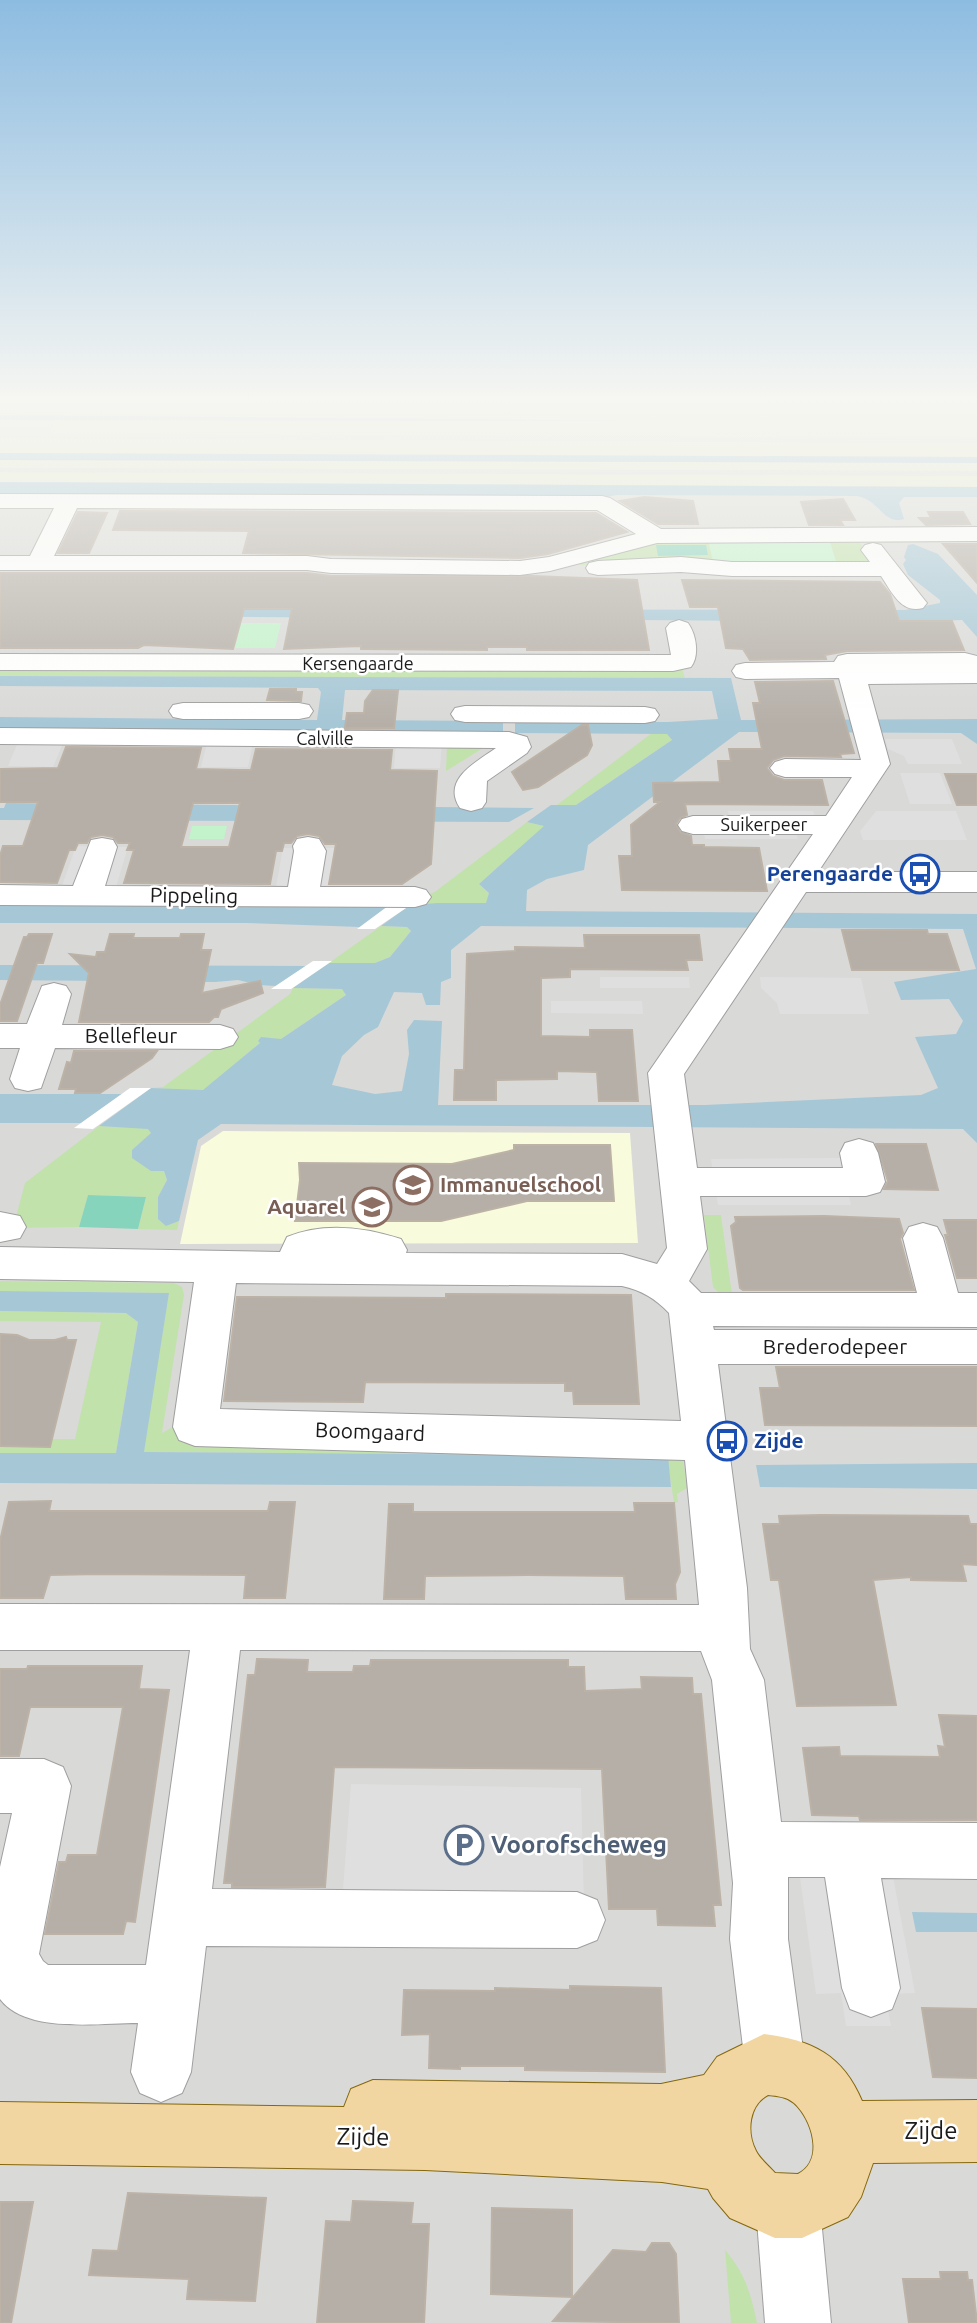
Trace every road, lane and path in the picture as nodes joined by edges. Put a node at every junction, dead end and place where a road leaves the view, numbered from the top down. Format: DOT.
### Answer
graph roads {
  1 [pos="65,508"];
  2 [pos="611,508"];
  3 [pos="861,534"];
  4 [pos="656,536"];
  5 [pos="976,536"];
  6 [pos="0,563"];
  7 [pos="38,564"];
  8 [pos="551,564"];
  9 [pos="887,569"];
  10 [pos="914,603"];
  11 [pos="679,628"];
  12 [pos="0,662"];
  13 [pos="977,665"];
  14 [pos="745,671"];
  15 [pos="851,673"];
  16 [pos="977,676"];
  17 [pos="299,711"];
  18 [pos="380,713"];
  19 [pos="645,715"];
  20 [pos="144,721"];
  21 [pos="509,727"];
  22 [pos="0,736"];
  23 [pos="786,768"];
  24 [pos="872,769"];
  25 [pos="471,802"];
  26 [pos="693,825"];
  27 [pos="835,825"];
  28 [pos="102,846"];
  29 [pos="308,846"];
  30 [pos="977,882"];
  31 [pos="789,893"];
  32 [pos="0,895"];
  33 [pos="86,895"];
  34 [pos="415,897"];
  35 [pos="302,898"];
  36 [pos="54,994"];
  37 [pos="0,1036"];
  38 [pos="41,1036"];
  39 [pos="220,1037"];
  40 [pos="28,1079"];
  41 [pos="859,1153"];
  42 [pos="678,1182"];
  43 [pos="923,1238"];
  44 [pos="2,1239"];
  45 [pos="217,1267"];
  46 [pos="684,1297"];
  47 [pos="959,1310"];
  48 [pos="977,1347"];
  49 [pos="706,1445"];
  50 [pos="723,1608"];
  51 [pos="0,1627"];
  52 [pos="219,1627"];
  53 [pos="0,1786"];
  54 [pos="756,1849"];
  55 [pos="849,1851"];
  56 [pos="977,1851"];
  57 [pos="12,1880"];
  58 [pos="181,1917"];
  59 [pos="577,1920"];
  60 [pos="871,1988"];
  61 [pos="172,1994"];
  62 [pos="775,2064"];
  63 [pos="161,2073"];
  64 [pos="0,2109"];
  65 [pos="724,2131"];
  66 [pos="977,2131"];
  67 [pos="843,2132"];
  68 [pos="0,2133"];
  69 [pos="788,2208"];
  70 [pos="798,2323"];
  1 -- 7 [label="street"];
  2 -- 4 [label="street"];
  3 -- 4 [label="street"];
  3 -- 5 [label="street"];
  3 -- 9 [label="street"];
  4 -- 8 [label="street"];
  6 -- 7 [label="street"];
  7 -- 8 [label="street"];
  8 -- 9 [label="street"];
  9 -- 10 [label="street"];
  11 -- 12 [label="street, Kersengaarde"];
  13 -- 15 [label="street"];
  14 -- 15 [label="street"];
  15 -- 16 [label="street"];
  15 -- 24 [label="street"];
  17 -- 20 [label="street, Calville"];
  18 -- 21 [label="street, Calville"];
  19 -- 21 [label="street, Calville"];
  20 -- 21 [label="street, Calville"];
  20 -- 22 [label="street, Calville"];
  21 -- 25 [label="street"];
  23 -- 24 [label="street"];
  24 -- 27 [label="street, Suikerpeer"];
  26 -- 27 [label="street, Suikerpeer"];
  27 -- 31 [label="street, Suikerpeer"];
  28 -- 33 [label="street"];
  29 -- 35 [label="street"];
  30 -- 31 [label="street"];
  31 -- 42 [label="street"];
  32 -- 33 [label="street, Pippeling"];
  33 -- 35 [label="street, Pippeling"];
  34 -- 35 [label="street, Pippeling"];
  36 -- 38 [label="street"];
  37 -- 38 [label="street, Bellefleur"];
  38 -- 39 [label="street, Bellefleur"];
  38 -- 40 [label="street"];
  41 -- 42 [label="street"];
  42 -- 46 [label="street"];
  43 -- 47 [label="street, Brederodepeer"];
  44 -- 45 [label="street"];
  45 -- 46 [label="street"];
  45 -- 49 [label="street, Boomgaard"];
  46 -- 47 [label="street, Brederodepeer"];
  46 -- 48 [label="street, Brederodepeer"];
  46 -- 49 [label="street"];
  49 -- 50 [label="street"];
  50 -- 52 [label="street"];
  50 -- 54 [label="street"];
  51 -- 52 [label="street"];
  52 -- 58 [label="street"];
  53 -- 57 [label="street"];
  54 -- 55 [label="street"];
  54 -- 62 [label="street"];
  55 -- 56 [label="street"];
  55 -- 60 [label="street"];
  57 -- 61 [label="street"];
  58 -- 59 [label="street"];
  58 -- 61 [label="street"];
  61 -- 63 [label="street"];
  62 -- 65 [label="main road"];
  62 -- 67 [label="main road"];
  64 -- 65 [label="main road, Zijde"];
  65 -- 68 [label="main road, Zijde"];
  65 -- 69 [label="main road"];
  66 -- 67 [label="main road, Zijde"];
  67 -- 69 [label="main road"];
  69 -- 70 [label="street"];
}
